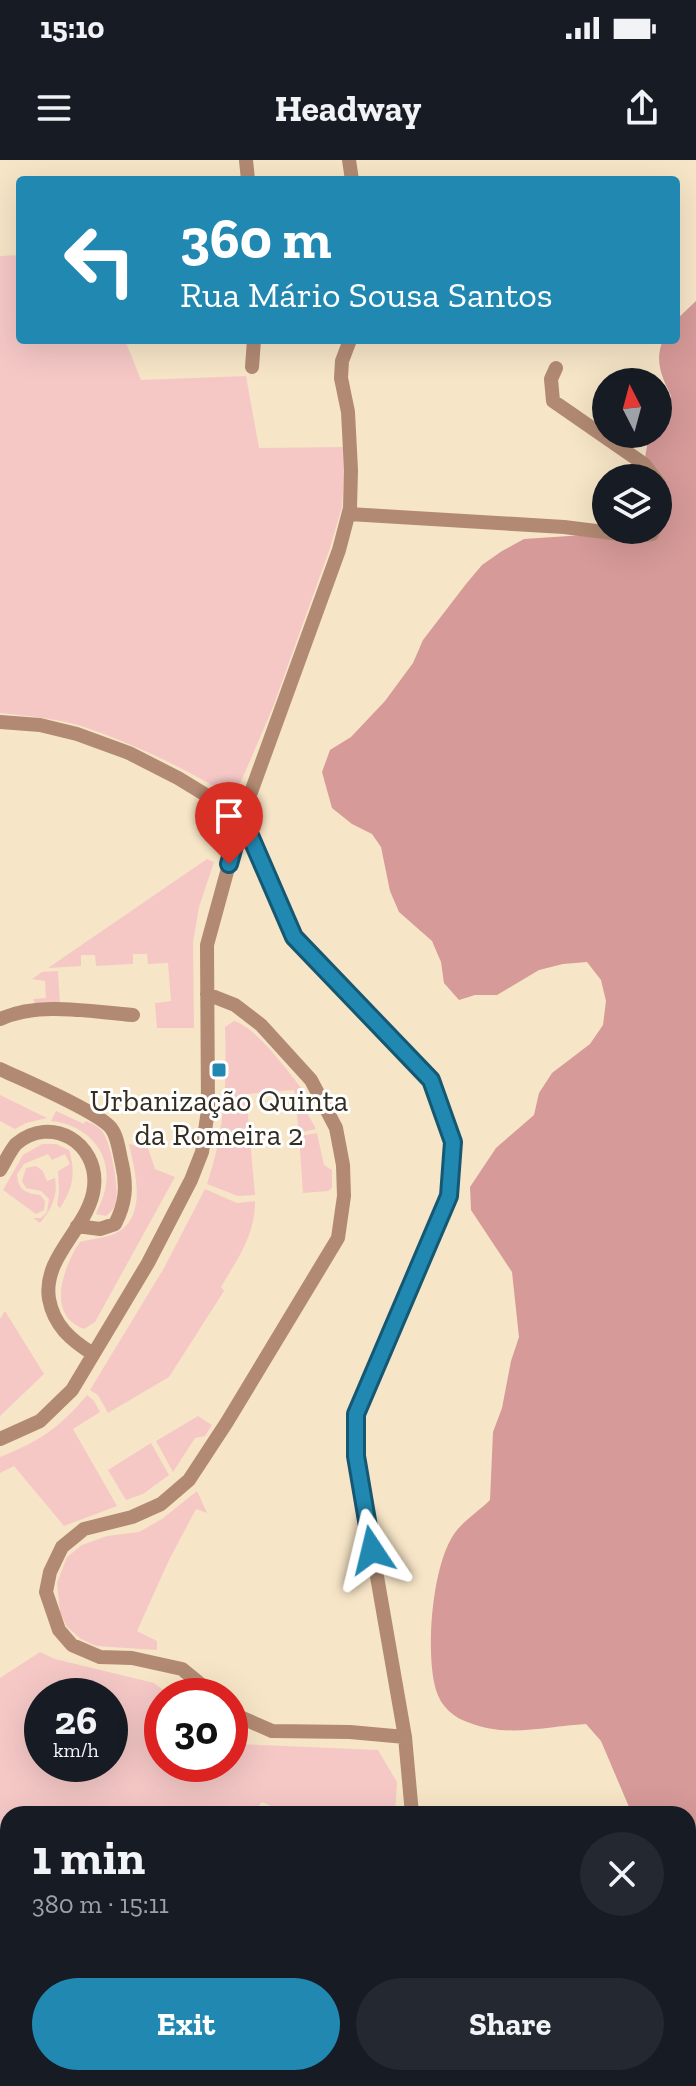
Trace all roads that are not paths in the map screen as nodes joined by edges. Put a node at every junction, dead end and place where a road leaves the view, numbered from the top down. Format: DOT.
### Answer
graph roads {
  1 [pos="254,344"];
  2 [pos="348,344"];
  3 [pos="252,367"];
  4 [pos="556,368"];
  5 [pos="644,464"];
  6 [pos="349,514"];
  7 [pos="592,530"];
  8 [pos="0,722"];
  9 [pos="242,817"];
  10 [pos="207,994"];
  11 [pos="133,1015"];
  12 [pos="0,1019"];
  13 [pos="0,1069"];
  14 [pos="0,1170"];
  15 [pos="77,1226"];
  16 [pos="93,1354"];
  17 [pos="0,1439"];
  18 [pos="193,1678"];
  19 [pos="248,1720"];
  20 [pos="405,1737"];
  21 [pos="411,1806"];
  1 -- 3 [label="street"];
  2 -- 6 [label="street"];
  4 -- 5 [label="street"];
  6 -- 7 [label="street"];
  6 -- 9 [label="street"];
  8 -- 9 [label="street"];
  9 -- 10 [label="street"];
  9 -- 20 [label="street"];
  10 -- 16 [label="street"];
  10 -- 18 [label="street"];
  11 -- 12 [label="street"];
  13 -- 15 [label="street"];
  14 -- 15 [label="street"];
  15 -- 16 [label="street"];
  16 -- 17 [label="street"];
  19 -- 20 [label="street"];
  20 -- 21 [label="street"];
}
